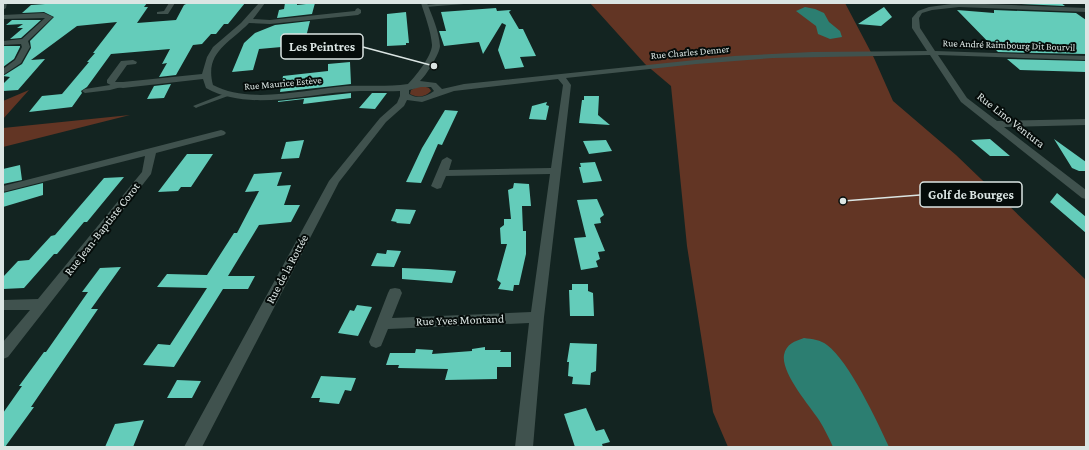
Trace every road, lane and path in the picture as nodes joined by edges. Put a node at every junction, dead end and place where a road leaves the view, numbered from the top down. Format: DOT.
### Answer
graph roads {
  1 [pos="4,3"];
  2 [pos="172,3"];
  3 [pos="262,3"];
  4 [pos="464,3"];
  5 [pos="425,4"];
  6 [pos="3,8"];
  7 [pos="358,10"];
  8 [pos="1086,10"];
  9 [pos="159,13"];
  10 [pos="3,17"];
  11 [pos="247,21"];
  12 [pos="24,41"];
  13 [pos="3,43"];
  14 [pos="932,53"];
  15 [pos="1086,58"];
  16 [pos="133,62"];
  17 [pos="3,73"];
  18 [pos="422,75"];
  19 [pos="205,76"];
  20 [pos="561,77"];
  21 [pos="123,85"];
  22 [pos="434,88"];
  23 [pos="85,91"];
  24 [pos="404,93"];
  25 [pos="226,95"];
  26 [pos="196,106"];
  27 [pos="1086,122"];
  28 [pos="996,124"];
  29 [pos="221,133"];
  30 [pos="151,150"];
  31 [pos="447,160"];
  32 [pos="556,171"];
  33 [pos="442,173"];
  34 [pos="437,186"];
  35 [pos="3,188"];
  36 [pos="1086,196"];
  37 [pos="395,292"];
  38 [pos="43,304"];
  39 [pos="3,305"];
  40 [pos="538,317"];
  41 [pos="383,324"];
  42 [pos="376,342"];
  43 [pos="3,353"];
  44 [pos="193,447"];
  45 [pos="524,447"];
  1 -- 6 [label="street"];
  2 -- 9 [label="street"];
  3 -- 11 [label="street"];
  4 -- 5 [label="lane"];
  5 -- 18 [label="street, Rue de la Rottée"];
  7 -- 11 [label="street"];
  8 -- 14 [label="street, Rue Lino Ventura"];
  10 -- 12 [label="street"];
  11 -- 19 [label="street"];
  12 -- 13 [label="street"];
  12 -- 17 [label="street"];
  14 -- 15 [label="street, Rue André Raimbourg Dit Bourvil"];
  14 -- 20 [label="street, Rue Charles Denner"];
  14 -- 28 [label="street, Rue Lino Ventura"];
  16 -- 21 [label="street"];
  18 -- 22 [label="street"];
  18 -- 24 [label="street, Rue de la Rottée"];
  19 -- 21 [label="street"];
  19 -- 25 [label="street, Rue Maurice Estève"];
  20 -- 22 [label="street, Rue Charles Denner"];
  20 -- 32 [label="street"];
  21 -- 23 [label="lane"];
  22 -- 24 [label="street"];
  22 -- 24 [label="street, Rue de la Rottée"];
  24 -- 25 [label="street, Rue Maurice Estève"];
  24 -- 44 [label="street, Rue de la Rottée"];
  25 -- 26 [label="lane"];
  27 -- 28 [label="street"];
  28 -- 36 [label="street, Rue Lino Ventura"];
  29 -- 30 [label="street"];
  30 -- 35 [label="street"];
  30 -- 38 [label="street, Rue Jean-Baptiste Corot"];
  31 -- 33 [label="street"];
  32 -- 33 [label="street"];
  32 -- 40 [label="street"];
  33 -- 34 [label="street"];
  37 -- 41 [label="street"];
  38 -- 39 [label="street"];
  38 -- 43 [label="street, Rue Jean-Baptiste Corot"];
  40 -- 41 [label="street, Rue Yves Montand"];
  40 -- 45 [label="street"];
  41 -- 42 [label="street"];
}
